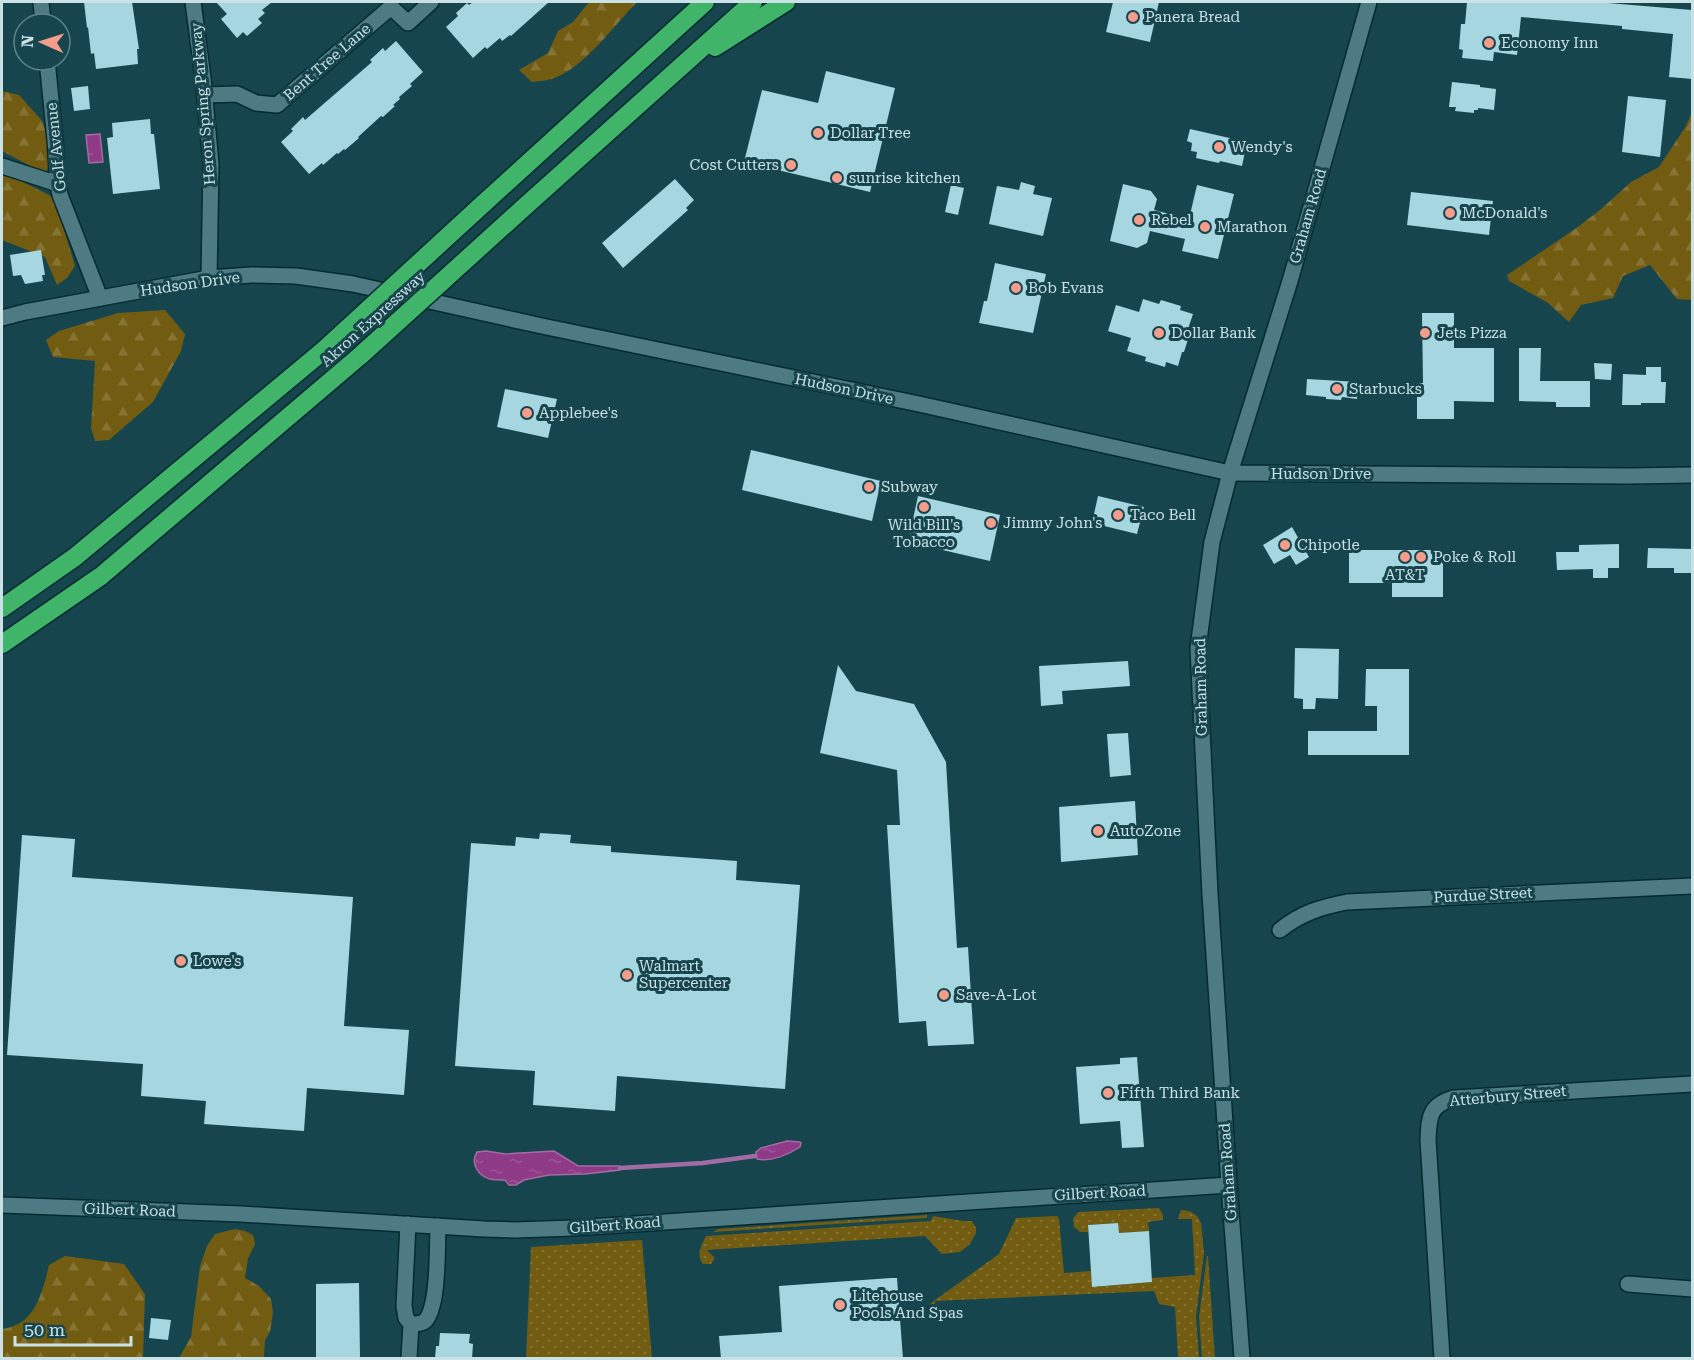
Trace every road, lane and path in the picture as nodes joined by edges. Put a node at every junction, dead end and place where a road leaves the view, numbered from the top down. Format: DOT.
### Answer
graph roads {
  1 [pos="193,2"];
  2 [pos="431,2"];
  3 [pos="705,2"];
  4 [pos="753,2"];
  5 [pos="786,2"];
  6 [pos="1370,2"];
  7 [pos="48,72"];
  8 [pos="666,80"];
  9 [pos="205,95"];
  10 [pos="2,166"];
  11 [pos="58,184"];
  12 [pos="209,278"];
  13 [pos="100,298"];
  14 [pos="2,318"];
  15 [pos="1230,473"];
  16 [pos="1692,475"];
  17 [pos="2,608"];
  18 [pos="2,645"];
  19 [pos="1692,886"];
  20 [pos="1280,930"];
  21 [pos="1692,1084"];
  22 [pos="1228,1185"];
  23 [pos="2,1205"];
  24 [pos="408,1224"];
  25 [pos="438,1226"];
  26 [pos="1628,1284"];
  27 [pos="1692,1289"];
  28 [pos="411,1324"];
  29 [pos="409,1359"];
  30 [pos="1242,1359"];
  31 [pos="1442,1359"];
  1 -- 9 [label="street, Heron Spring Parkway"];
  2 -- 9 [label="street, Bent Tree Lane"];
  3 -- 17 [label="highway, Akron Expressway, bridge"];
  4 -- 8 [label="highway, Akron Expressway"];
  5 -- 8 [label="highway"];
  6 -- 15 [label="street, Graham Road"];
  7 -- 11 [label="street, Golf Avenue"];
  8 -- 18 [label="highway, Akron Expressway, bridge"];
  9 -- 12 [label="street, Heron Spring Parkway"];
  10 -- 11 [label="street"];
  11 -- 13 [label="street, Golf Avenue"];
  12 -- 13 [label="street, Hudson Drive"];
  12 -- 15 [label="street, Hudson Drive"];
  13 -- 14 [label="street, Hudson Drive"];
  15 -- 16 [label="street, Hudson Drive"];
  15 -- 22 [label="street, Graham Road"];
  19 -- 20 [label="street, Purdue Street"];
  21 -- 31 [label="street, Atterbury Street"];
  22 -- 25 [label="street, Gilbert Road"];
  22 -- 30 [label="street, Graham Road"];
  23 -- 24 [label="street, Gilbert Road"];
  24 -- 25 [label="street, Gilbert Road"];
  24 -- 28 [label="street"];
  25 -- 28 [label="street"];
  26 -- 27 [label="street"];
  28 -- 29 [label="street"];
}
